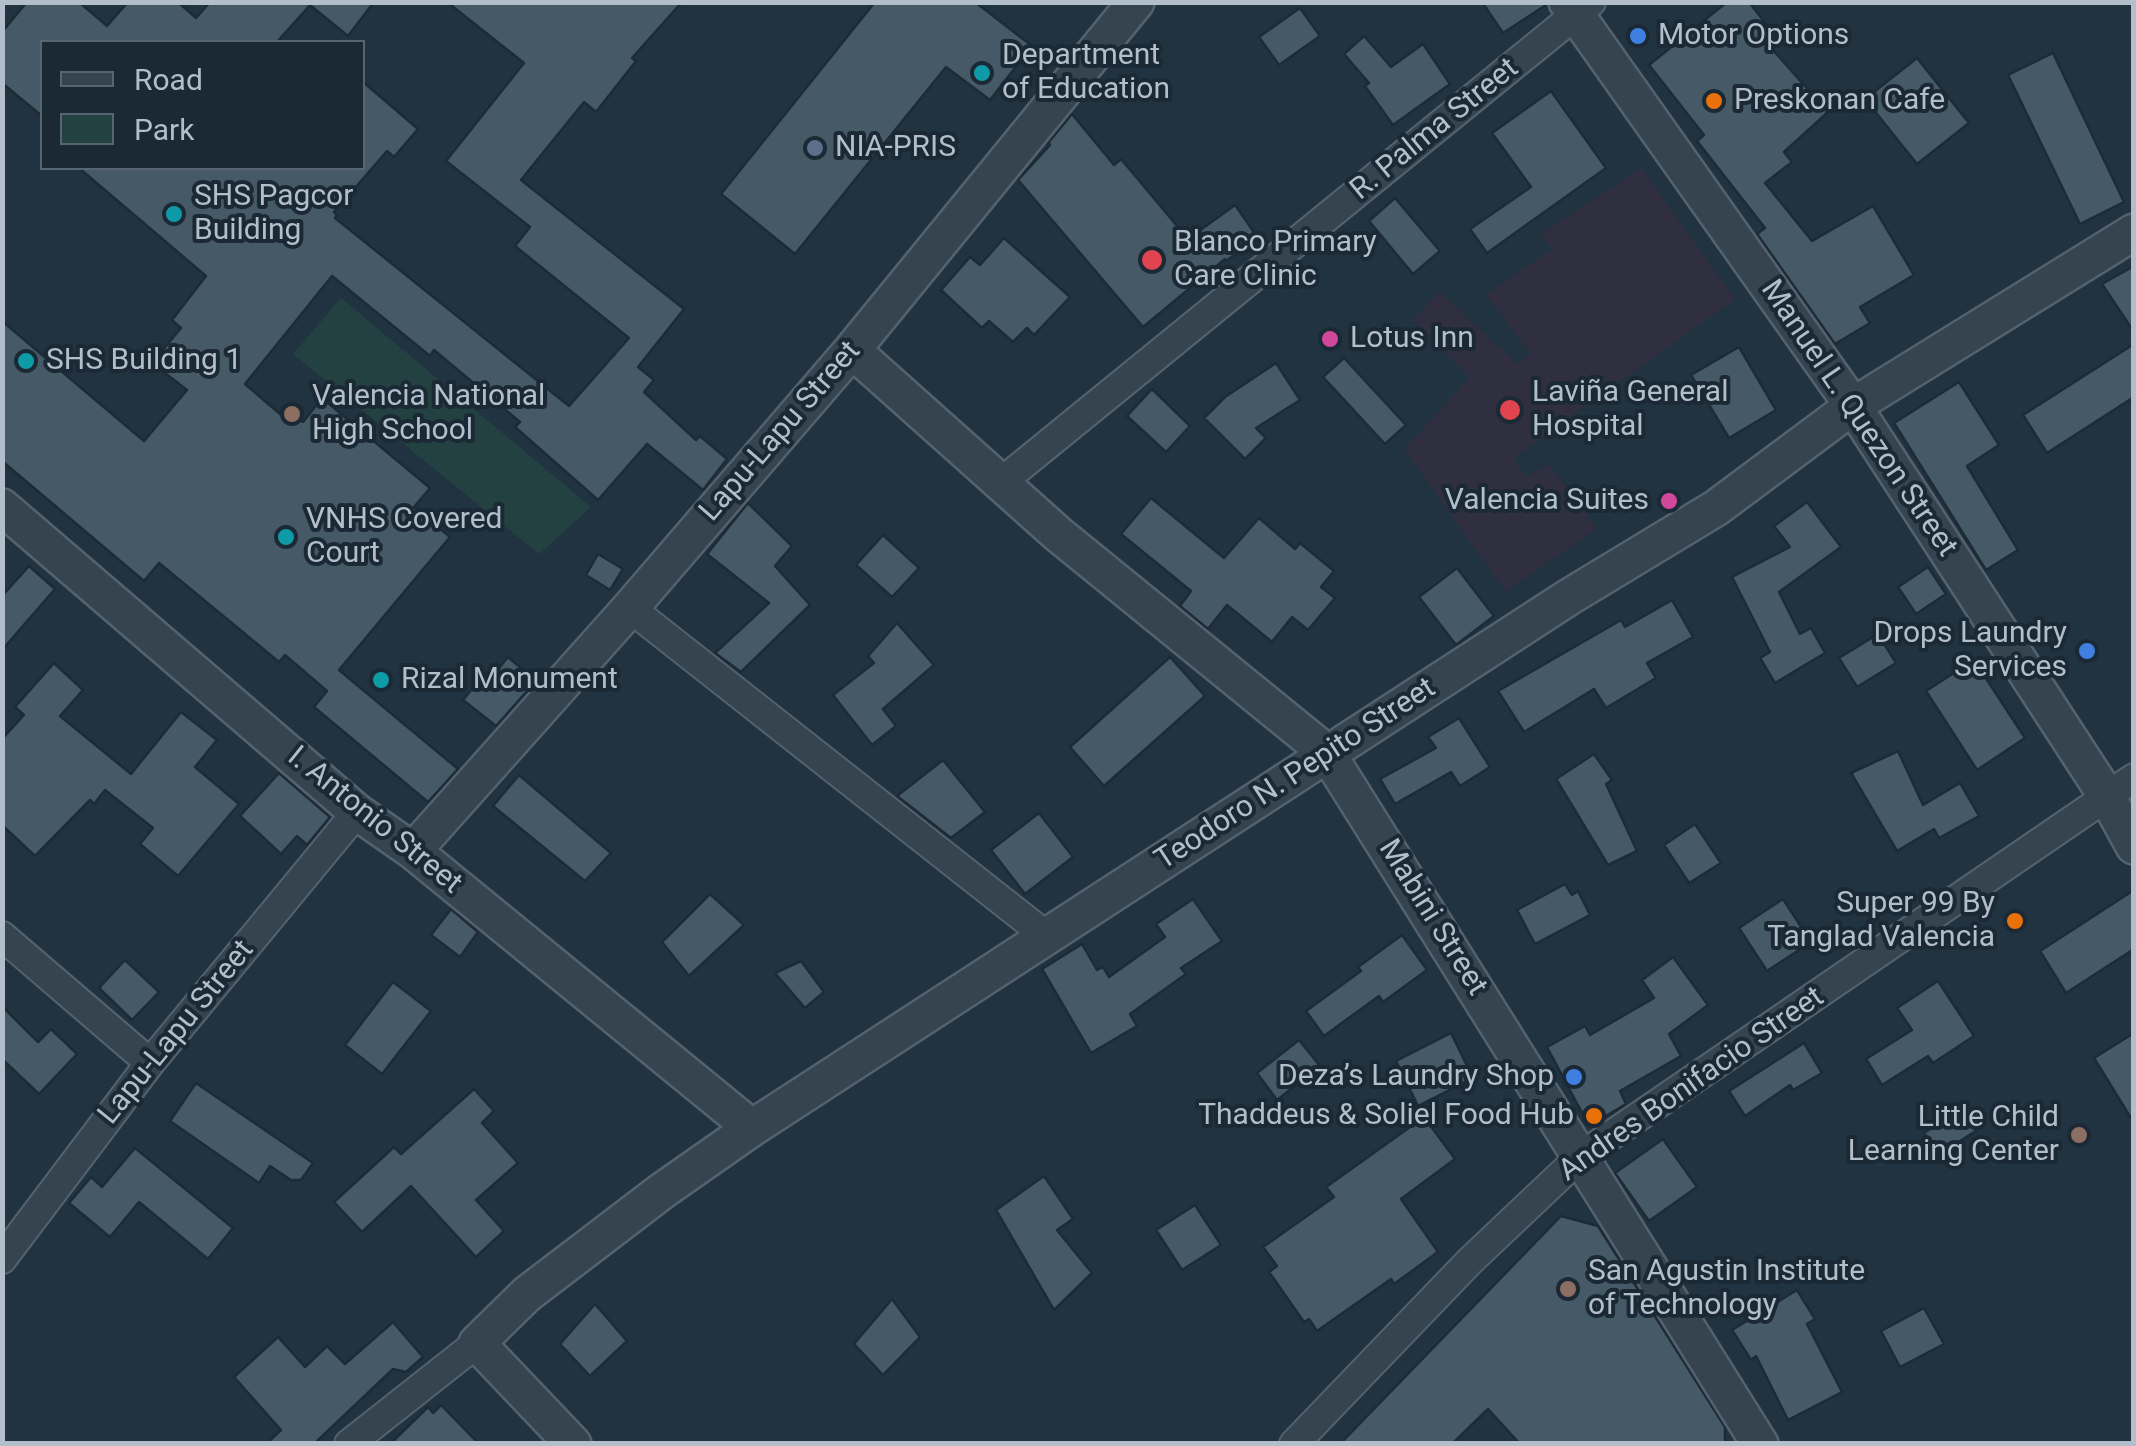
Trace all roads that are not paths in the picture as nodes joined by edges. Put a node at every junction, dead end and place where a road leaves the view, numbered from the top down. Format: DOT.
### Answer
graph roads {
  1 [pos="1136,2"];
  2 [pos="1578,7"];
  3 [pos="2134,232"];
  4 [pos="852,350"];
  5 [pos="1854,406"];
  6 [pos="999,484"];
  7 [pos="2,506"];
  8 [pos="630,608"];
  9 [pos="1327,753"];
  10 [pos="2120,786"];
  11 [pos="357,812"];
  12 [pos="2134,846"];
  13 [pos="413,851"];
  14 [pos="2,936"];
  15 [pos="1049,938"];
  16 [pos="150,1063"];
  17 [pos="752,1128"];
  18 [pos="1582,1156"];
  19 [pos="2,1258"];
  20 [pos="477,1343"];
  21 [pos="348,1444"];
  22 [pos="573,1444"];
  23 [pos="1294,1444"];
  24 [pos="1760,1444"];
  1 -- 4 [label="street, Lapu-Lapu Street"];
  2 -- 5 [label="street, Manuel L. Quezon Street"];
  2 -- 6 [label="street, R. Palma Street"];
  3 -- 5 [label="street, Teodoro N. Pepito Street"];
  4 -- 6 [label="street, Mabini Street"];
  4 -- 8 [label="street, Lapu-Lapu Street"];
  5 -- 9 [label="street, Teodoro N. Pepito Street"];
  5 -- 10 [label="street, Manuel L. Quezon Street"];
  6 -- 9 [label="street, Mabini Street"];
  7 -- 11 [label="street, I. Antonio Street"];
  8 -- 13 [label="street, Lapu-Lapu Street"];
  8 -- 15 [label="street"];
  9 -- 15 [label="street, Teodoro N. Pepito Street"];
  9 -- 18 [label="street, Mabini Street"];
  10 -- 12 [label="street, Manuel L. Quezon Street"];
  10 -- 18 [label="street, Andres Bonifacio Street"];
  11 -- 13 [label="street, I. Antonio Street"];
  11 -- 16 [label="street, Lapu-Lapu Street"];
  13 -- 17 [label="street, I. Antonio Street"];
  14 -- 16 [label="street"];
  15 -- 17 [label="street, Teodoro N. Pepito Street"];
  16 -- 19 [label="street, Lapu-Lapu Street"];
  17 -- 20 [label="street, Teodoro N. Pepito Street"];
  18 -- 23 [label="street, Andres Bonifacio Street"];
  18 -- 24 [label="street, Mabini Street"];
  20 -- 21 [label="street"];
  20 -- 22 [label="street"];
}
